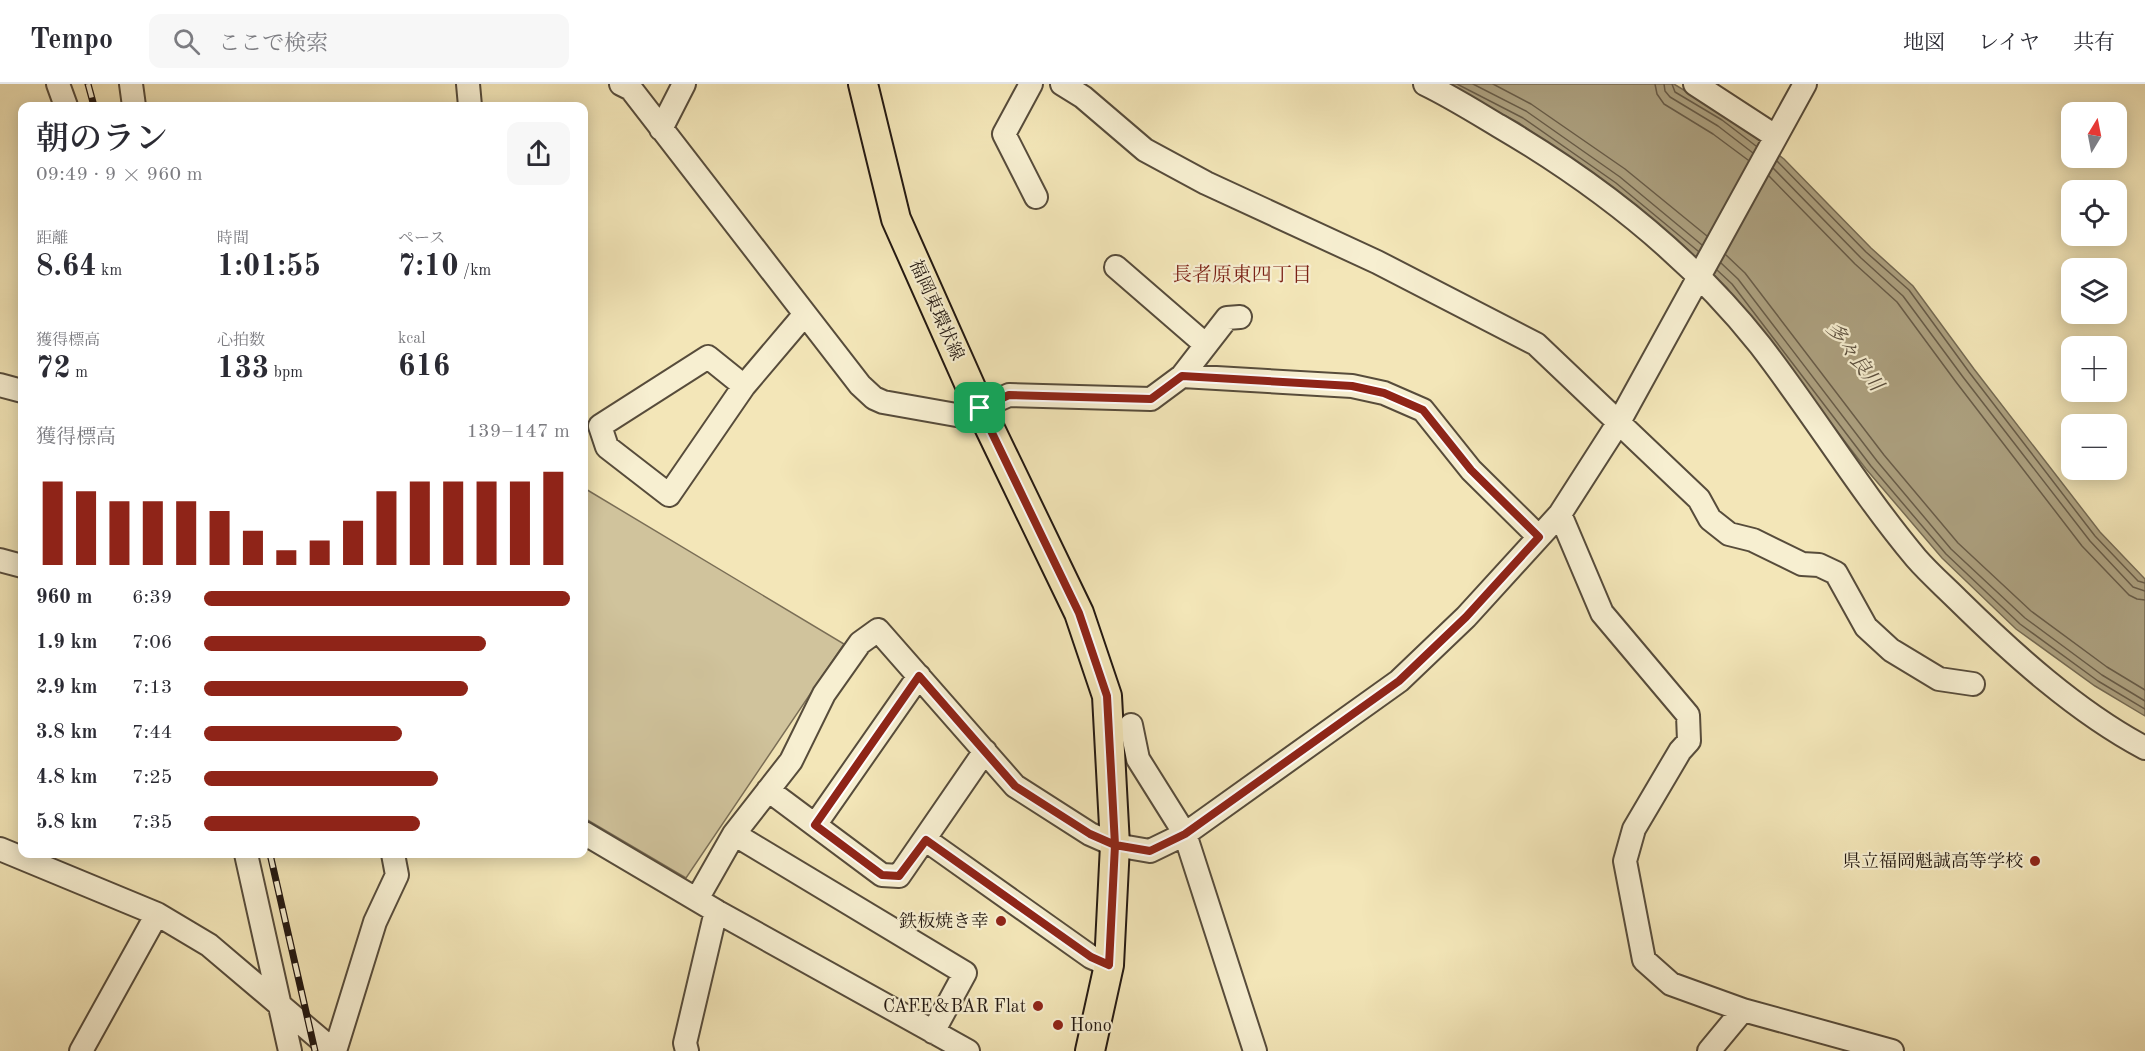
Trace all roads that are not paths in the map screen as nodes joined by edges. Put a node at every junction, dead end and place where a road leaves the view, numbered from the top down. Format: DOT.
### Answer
graph roads {
  1 [pos="58,84"];
  2 [pos="131,84"];
  3 [pos="468,84"];
  4 [pos="621,84"];
  5 [pos="684,84"];
  6 [pos="862,84"];
  7 [pos="1032,84"];
  8 [pos="1062,84"];
  9 [pos="1425,84"];
  10 [pos="1695,84"];
  11 [pos="1805,84"];
  12 [pos="65,102"];
  13 [pos="133,102"];
  14 [pos="470,102"];
  15 [pos="661,129"];
  16 [pos="1775,136"];
  17 [pos="1036,197"];
  18 [pos="1116,267"];
  19 [pos="1700,278"];
  20 [pos="805,314"];
  21 [pos="1240,317"];
  22 [pos="1206,345"];
  23 [pos="1182,376"];
  24 [pos="744,386"];
  25 [pos="980,408"];
  26 [pos="1619,422"];
  27 [pos="1560,514"];
  28 [pos="1539,537"];
  29 [pos="0,560"];
  30 [pos="18,565"];
  31 [pos="919,676"];
  32 [pos="1974,684"];
  33 [pos="1131,725"];
  34 [pos="2145,748"];
  35 [pos="985,752"];
  36 [pos="768,790"];
  37 [pos="815,825"];
  38 [pos="734,834"];
  39 [pos="1185,834"];
  40 [pos="588,835"];
  41 [pos="926,840"];
  42 [pos="1115,845"];
  43 [pos="0,849"];
  44 [pos="18,856"];
  45 [pos="22,858"];
  46 [pos="247,858"];
  47 [pos="394,858"];
  48 [pos="707,905"];
  49 [pos="157,914"];
  50 [pos="1109,965"];
  51 [pos="279,1003"];
  52 [pos="1743,1010"];
  53 [pos="937,1040"];
  54 [pos="81,1051"];
  55 [pos="290,1051"];
  56 [pos="334,1051"];
  57 [pos="687,1051"];
  58 [pos="968,1051"];
  59 [pos="1090,1051"];
  60 [pos="1256,1051"];
  61 [pos="1709,1051"];
  62 [pos="1892,1051"];
  1 -- 12 [label="street"];
  2 -- 13 [label="street"];
  3 -- 14 [label="street"];
  4 -- 15 [label="street"];
  5 -- 15 [label="street"];
  6 -- 25 [label="main road, 福岡東環状線"];
  7 -- 17 [label="street"];
  8 -- 26 [label="street"];
  9 -- 19 [label="street"];
  10 -- 16 [label="street"];
  11 -- 16 [label="street"];
  15 -- 20 [label="street"];
  16 -- 19 [label="street"];
  18 -- 22 [label="street"];
  19 -- 26 [label="street"];
  19 -- 34 [label="street"];
  20 -- 24 [label="street"];
  20 -- 25 [label="street"];
  21 -- 22 [label="street"];
  22 -- 23 [label="street"];
  23 -- 25 [label="street"];
  23 -- 28 [label="street"];
  24 -- 24 [label="street"];
  25 -- 42 [label="main road, 福岡東環状線"];
  26 -- 27 [label="street"];
  26 -- 32 [label="street"];
  27 -- 28 [label="street"];
  27 -- 52 [label="street"];
  28 -- 39 [label="street"];
  29 -- 30 [label="street"];
  31 -- 35 [label="street"];
  31 -- 36 [label="street"];
  31 -- 37 [label="street"];
  33 -- 39 [label="street"];
  35 -- 41 [label="street"];
  35 -- 42 [label="street"];
  36 -- 37 [label="street"];
  36 -- 38 [label="street"];
  37 -- 41 [label="street"];
  38 -- 48 [label="street"];
  38 -- 53 [label="street"];
  39 -- 42 [label="street"];
  39 -- 60 [label="street"];
  40 -- 48 [label="street"];
  41 -- 50 [label="street"];
  42 -- 50 [label="main road, 福岡東環状線"];
  43 -- 44 [label="street"];
  45 -- 49 [label="street"];
  46 -- 51 [label="street"];
  47 -- 56 [label="street"];
  48 -- 53 [label="street"];
  48 -- 57 [label="street"];
  49 -- 51 [label="street"];
  49 -- 54 [label="street"];
  50 -- 59 [label="main road, 福岡東環状線"];
  51 -- 55 [label="street"];
  51 -- 56 [label="street"];
  52 -- 61 [label="street"];
  52 -- 62 [label="street"];
  53 -- 58 [label="street"];
}
